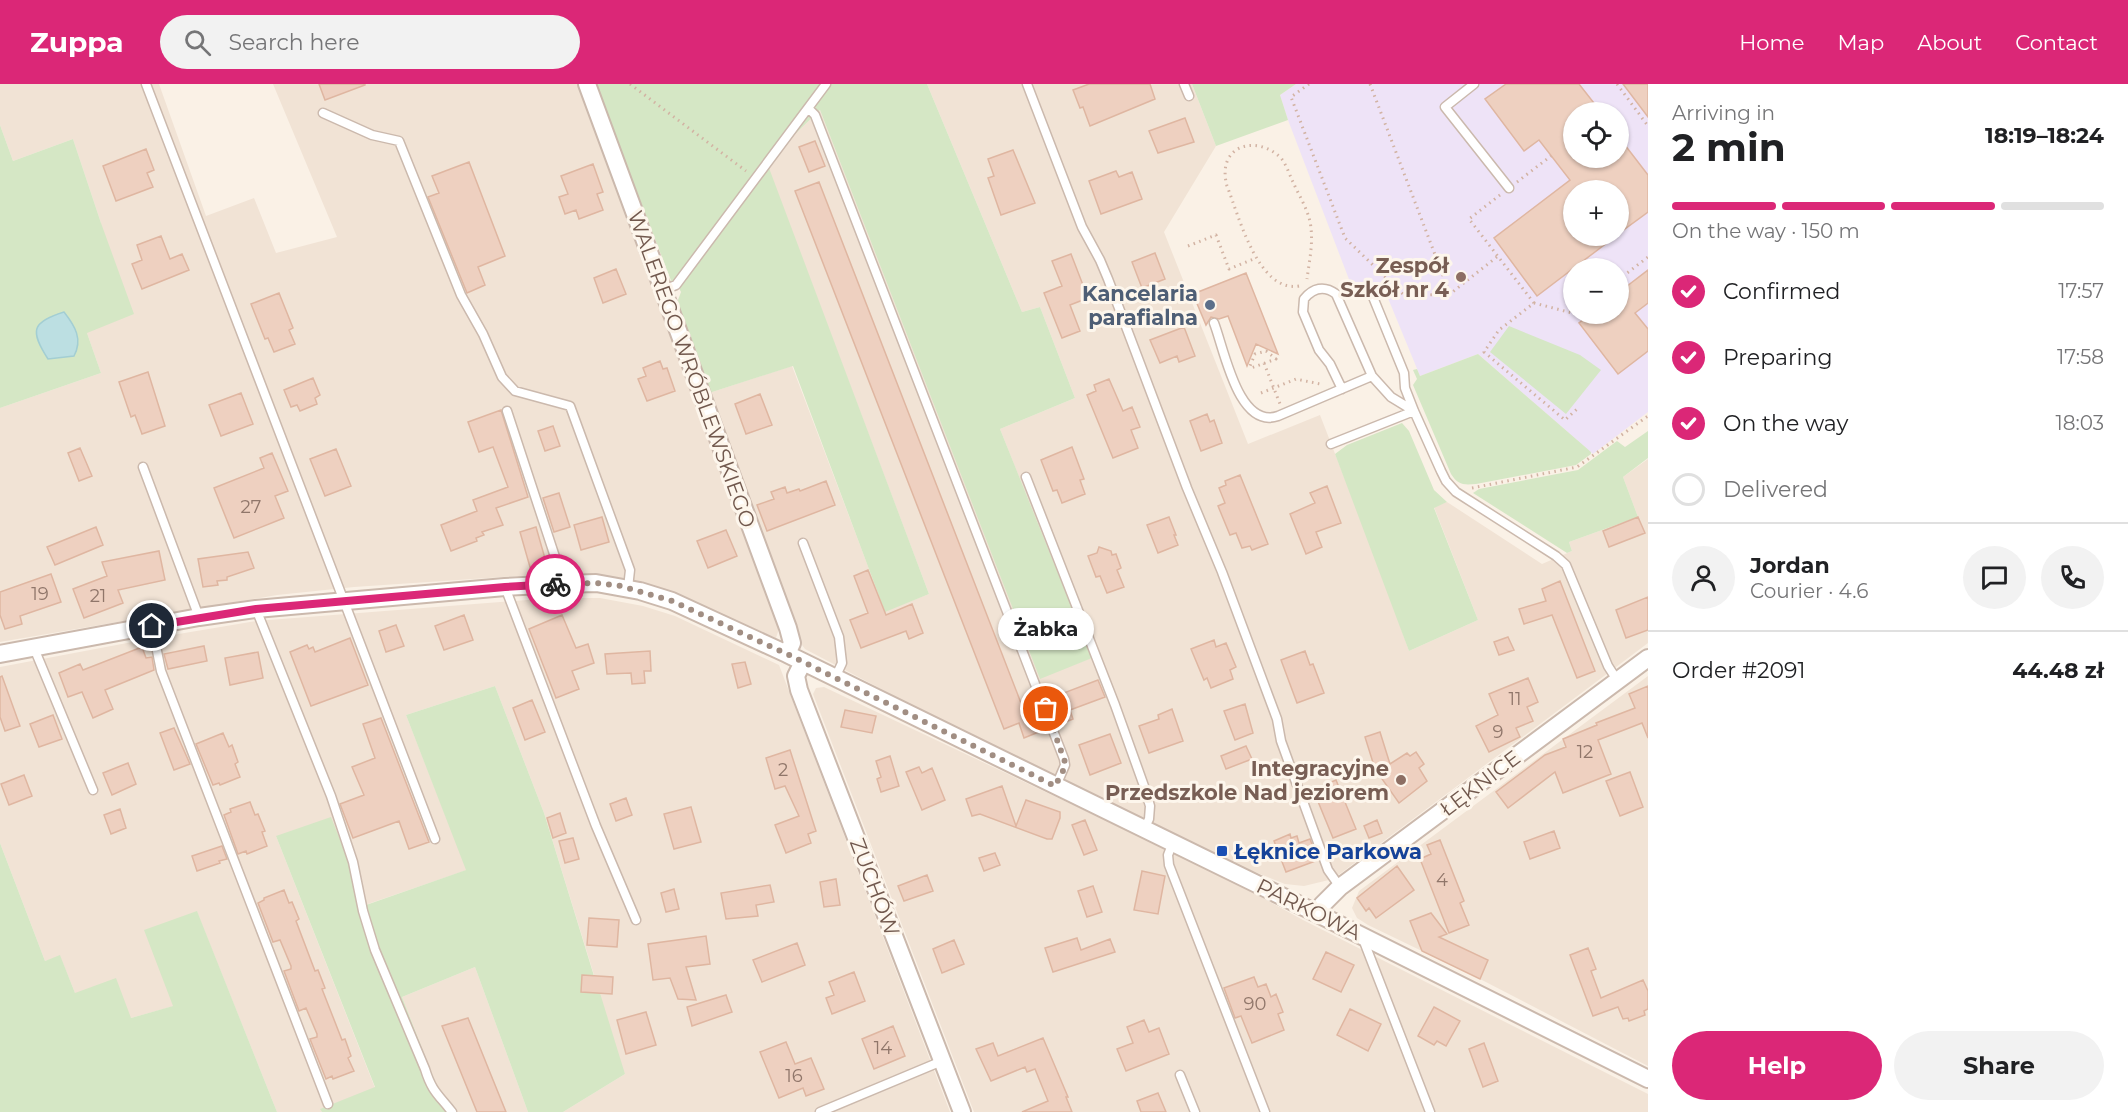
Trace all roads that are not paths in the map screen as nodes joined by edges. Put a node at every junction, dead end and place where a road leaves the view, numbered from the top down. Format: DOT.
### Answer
graph roads {
  1 [pos="146,84"];
  2 [pos="587,84"];
  3 [pos="826,84"];
  4 [pos="1027,84"];
  5 [pos="1184,84"];
  6 [pos="1474,84"];
  7 [pos="1189,96"];
  8 [pos="808,108"];
  9 [pos="323,113"];
  10 [pos="1509,188"];
  11 [pos="663,290"];
  12 [pos="1373,297"];
  13 [pos="1214,323"];
  14 [pos="1372,376"];
  15 [pos="1342,389"];
  16 [pos="507,411"];
  17 [pos="1414,411"];
  18 [pos="1331,444"];
  19 [pos="142,467"];
  20 [pos="1026,477"];
  21 [pos="803,543"];
  22 [pos="562,584"];
  23 [pos="505,587"];
  24 [pos="628,588"];
  25 [pos="345,601"];
  26 [pos="256,609"];
  27 [pos="199,617"];
  28 [pos="152,626"];
  29 [pos="34,648"];
  30 [pos="0,654"];
  31 [pos="787,654"];
  32 [pos="1648,658"];
  33 [pos="803,662"];
  34 [pos="834,678"];
  35 [pos="1617,680"];
  36 [pos="1055,786"];
  37 [pos="93,790"];
  38 [pos="1144,829"];
  39 [pos="435,839"];
  40 [pos="1173,843"];
  41 [pos="1340,887"];
  42 [pos="1318,914"];
  43 [pos="636,920"];
  44 [pos="1362,936"];
  45 [pos="942,1061"];
  46 [pos="1180,1075"];
  47 [pos="1648,1080"];
  48 [pos="328,1104"];
  49 [pos="452,1112"];
  50 [pos="820,1112"];
  51 [pos="962,1112"];
  52 [pos="1195,1112"];
  53 [pos="1265,1112"];
  54 [pos="1430,1112"];
  1 -- 25 [label="lane"];
  2 -- 11 [label="street, WALEREGO WRÓBLEWSKIEGO"];
  3 -- 8 [label="lane"];
  4 -- 41 [label="lane"];
  5 -- 7 [label="lane"];
  6 -- 10 [label="lane"];
  8 -- 11 [label="lane"];
  8 -- 36 [label="lane"];
  9 -- 24 [label="lane"];
  11 -- 31 [label="street, WALEREGO WRÓBLEWSKIEGO"];
  12 -- 17 [label="lane"];
  13 -- 15 [label="lane"];
  14 -- 15 [label="lane"];
  14 -- 15 [label="lane"];
  14 -- 17 [label="lane"];
  16 -- 22 [label="lane"];
  17 -- 18 [label="lane"];
  17 -- 35 [label="lane"];
  19 -- 27 [label="lane"];
  20 -- 38 [label="lane"];
  21 -- 34 [label="lane"];
  22 -- 23 [label="street, PARKOWA"];
  22 -- 24 [label="street, PARKOWA"];
  23 -- 25 [label="street, PARKOWA"];
  23 -- 43 [label="lane"];
  24 -- 31 [label="street, PARKOWA"];
  25 -- 26 [label="street, PARKOWA"];
  25 -- 39 [label="lane"];
  26 -- 27 [label="street, PARKOWA"];
  26 -- 49 [label="lane"];
  27 -- 28 [label="street, PARKOWA"];
  28 -- 29 [label="street, PARKOWA"];
  28 -- 48 [label="lane"];
  29 -- 30 [label="street, PARKOWA"];
  29 -- 37 [label="lane"];
  31 -- 33 [label="street, PARKOWA"];
  32 -- 35 [label="street, ŁĘKNICE"];
  33 -- 34 [label="street, PARKOWA"];
  33 -- 45 [label="street, ZUCHÓW"];
  34 -- 36 [label="street, PARKOWA"];
  35 -- 41 [label="street, ŁĘKNICE"];
  36 -- 38 [label="street, PARKOWA"];
  38 -- 40 [label="street, PARKOWA"];
  40 -- 42 [label="street, PARKOWA"];
  40 -- 53 [label="lane"];
  41 -- 42 [label="street, ŁĘKNICE"];
  42 -- 44 [label="street, PARKOWA"];
  44 -- 47 [label="street, PARKOWA"];
  44 -- 54 [label="lane"];
  45 -- 50 [label="lane"];
  45 -- 51 [label="street, ZUCHÓW"];
  46 -- 52 [label="lane"];
}
